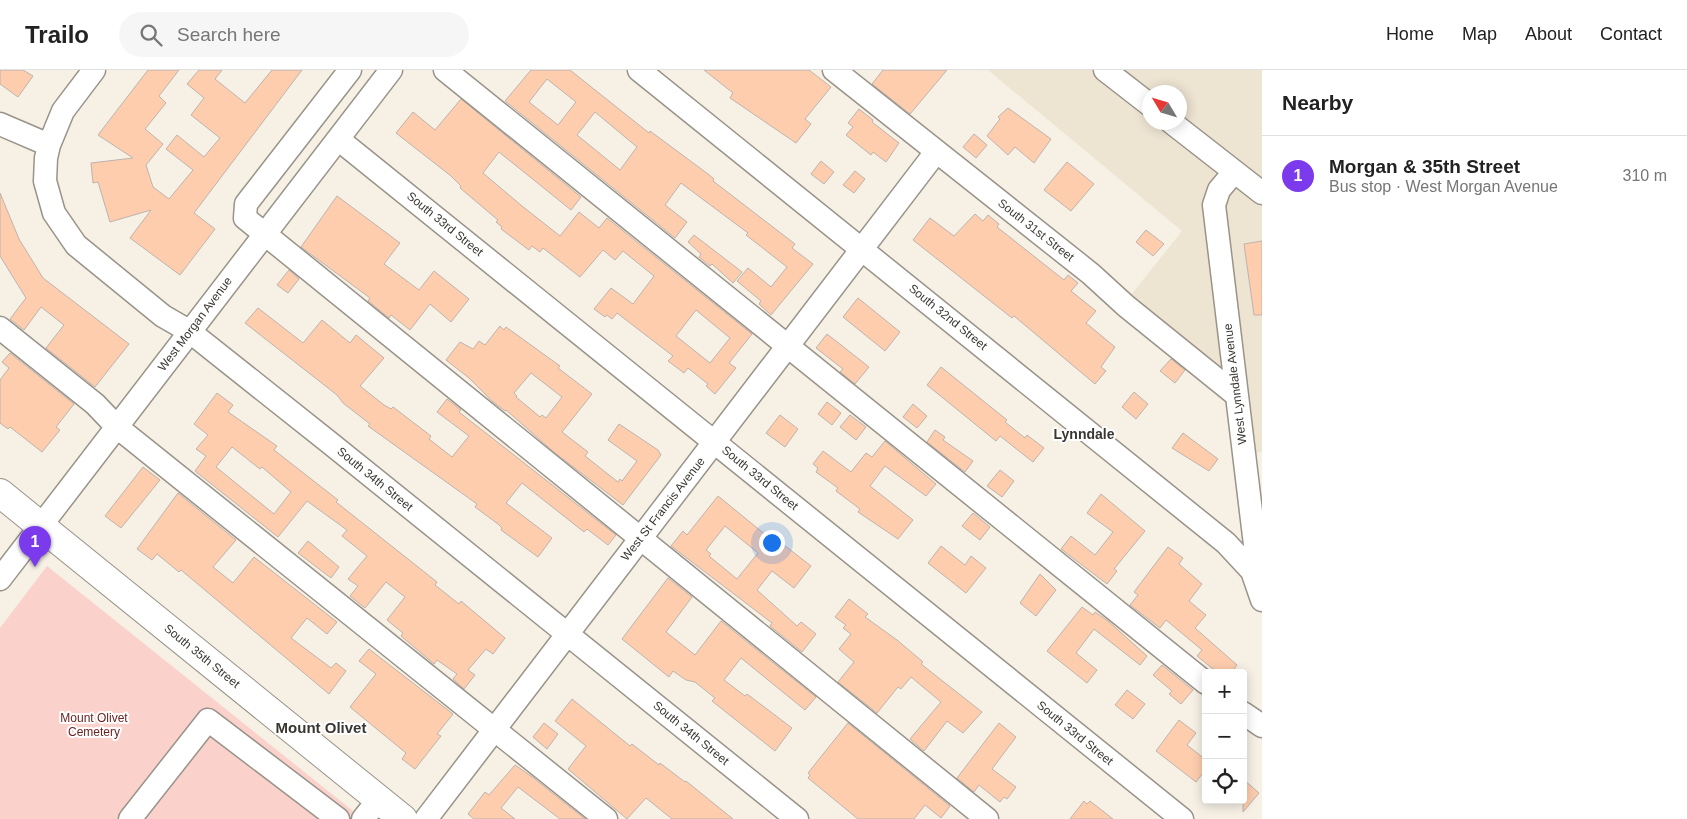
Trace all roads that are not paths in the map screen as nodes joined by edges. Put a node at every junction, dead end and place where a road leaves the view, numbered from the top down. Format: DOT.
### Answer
graph roads {
  1 [pos="94,70"];
  2 [pos="350,70"];
  3 [pos="391,70"];
  4 [pos="445,70"];
  5 [pos="639,70"];
  6 [pos="834,70"];
  7 [pos="1105,70"];
  8 [pos="1142,99"];
  9 [pos="0,124"];
  10 [pos="1181,130"];
  11 [pos="338,139"];
  12 [pos="49,145"];
  13 [pos="936,152"];
  14 [pos="1234,172"];
  15 [pos="1262,193"];
  16 [pos="265,233"];
  17 [pos="863,248"];
  18 [pos="0,328"];
  19 [pos="189,331"];
  20 [pos="789,346"];
  21 [pos="1235,394"];
  22 [pos="117,427"];
  23 [pos="715,442"];
  24 [pos="0,493"];
  25 [pos="41,526"];
  26 [pos="640,538"];
  27 [pos="1252,570"];
  28 [pos="0,579"];
  29 [pos="1262,600"];
  30 [pos="567,633"];
  31 [pos="1202,680"];
  32 [pos="1244,714"];
  33 [pos="1262,726"];
  34 [pos="494,730"];
  35 [pos="371,809"];
  36 [pos="130,819"];
  37 [pos="338,819"];
  38 [pos="403,819"];
  39 [pos="426,819"];
  40 [pos="606,819"];
  41 [pos="797,819"];
  42 [pos="987,819"];
  43 [pos="1182,819"];
  1 -- 12 [label="street, South 34th Street"];
  2 -- 16 [label="street"];
  3 -- 11 [label="street, West Morgan Avenue"];
  4 -- 20 [label="street"];
  5 -- 17 [label="street, South 32nd Street"];
  6 -- 13 [label="street, South 31st Street"];
  7 -- 8 [label="street"];
  9 -- 12 [label="street"];
  10 -- 14 [label="street"];
  11 -- 16 [label="street, West Morgan Avenue"];
  11 -- 23 [label="street, South 33rd Street"];
  12 -- 19 [label="street, South 34th Street"];
  13 -- 17 [label="street, West St Francis Avenue"];
  13 -- 21 [label="street, South 31st Street"];
  14 -- 15 [label="street"];
  14 -- 21 [label="street, West Lynndale Avenue"];
  16 -- 19 [label="street, West Morgan Avenue"];
  16 -- 26 [label="street"];
  17 -- 20 [label="street, West St Francis Avenue"];
  17 -- 27 [label="street, South 32nd Street"];
  18 -- 22 [label="street"];
  19 -- 22 [label="street, West Morgan Avenue"];
  19 -- 30 [label="street, South 34th Street"];
  20 -- 23 [label="street, West St Francis Avenue"];
  20 -- 31 [label="street"];
  21 -- 27 [label="street, West Lynndale Avenue"];
  22 -- 25 [label="street, West Morgan Avenue"];
  22 -- 34 [label="street"];
  23 -- 26 [label="street, West St Francis Avenue"];
  23 -- 43 [label="street, South 33rd Street"];
  24 -- 25 [label="main road, South 35th Street"];
  25 -- 28 [label="street, West Morgan Avenue"];
  25 -- 35 [label="main road, South 35th Street"];
  26 -- 30 [label="street, West St Francis Avenue"];
  26 -- 42 [label="street"];
  27 -- 29 [label="street, West Lynndale Avenue"];
  30 -- 34 [label="street, West St Francis Avenue"];
  30 -- 41 [label="street, South 34th Street"];
  32 -- 33 [label="street"];
  34 -- 39 [label="street, West St Francis Avenue"];
  34 -- 40 [label="street"];
  35 -- 38 [label="main road, South 35th Street"];
  36 -- 37 [label="street"];
}
